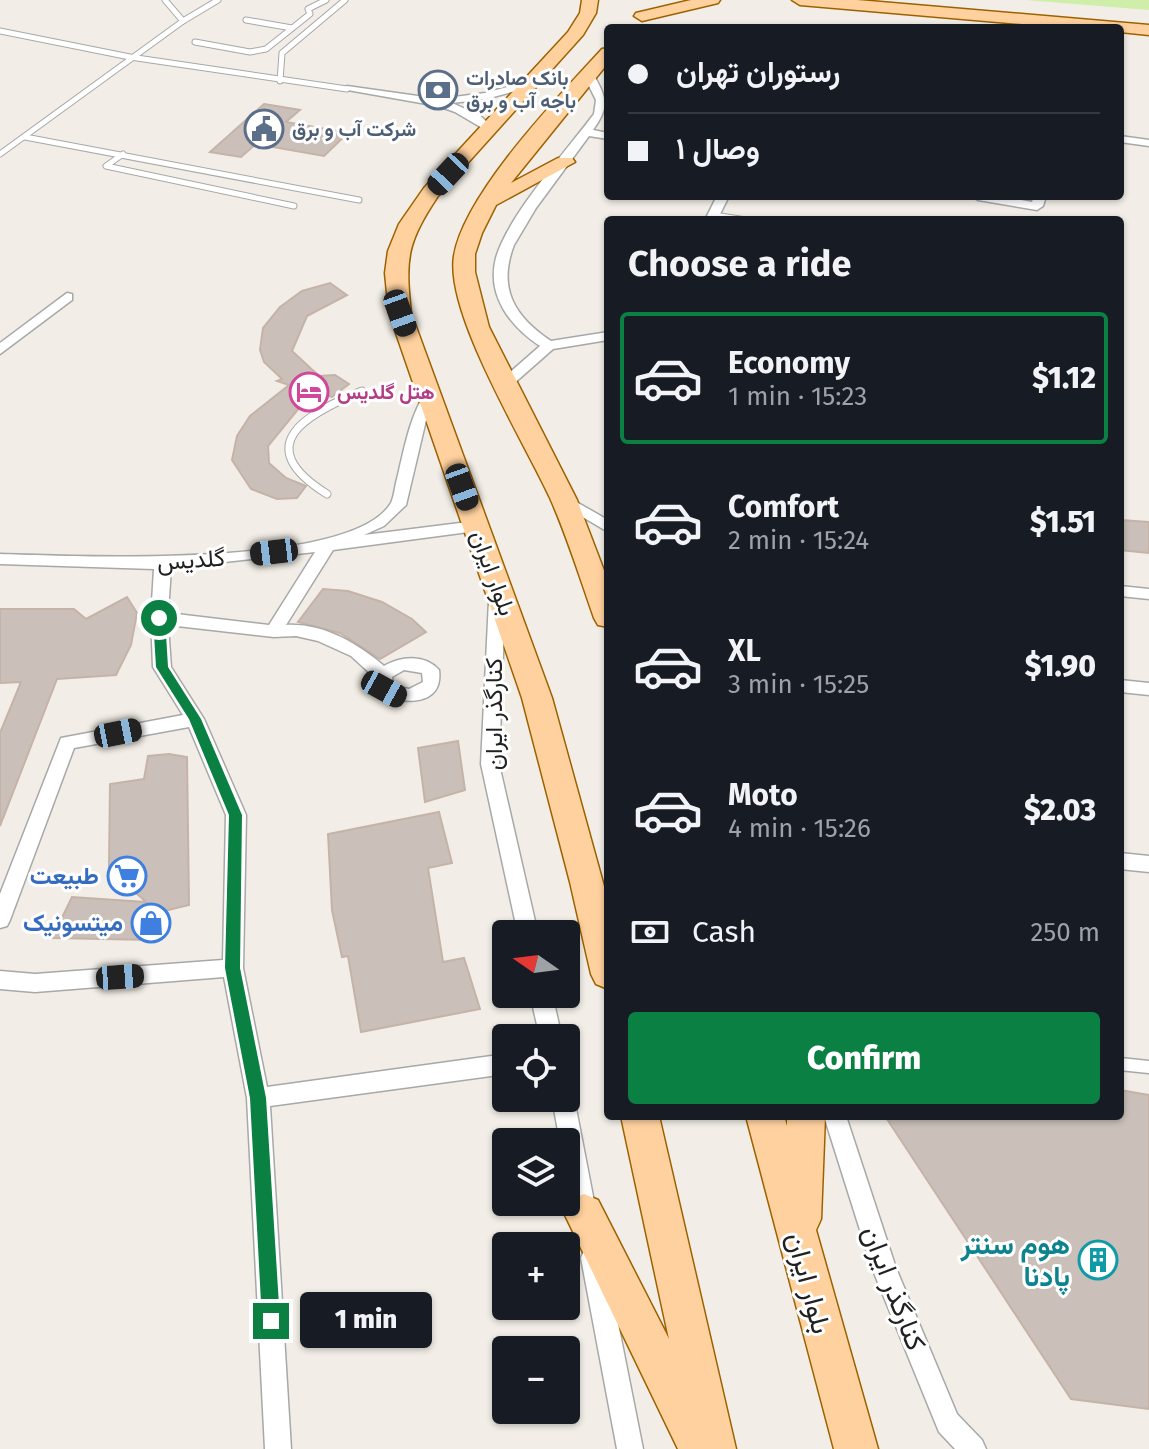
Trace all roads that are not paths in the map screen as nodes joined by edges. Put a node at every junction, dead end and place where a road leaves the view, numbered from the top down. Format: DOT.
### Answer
graph roads {
  1 [pos="165,0"];
  2 [pos="218,0"];
  3 [pos="303,0"];
  4 [pos="326,0"];
  5 [pos="345,0"];
  6 [pos="590,0"];
  7 [pos="660,0"];
  8 [pos="712,0"];
  9 [pos="800,0"];
  10 [pos="908,0"];
  11 [pos="316,3"];
  12 [pos="246,20"];
  13 [pos="183,21"];
  14 [pos="1149,21"];
  15 [pos="636,22"];
  16 [pos="1079,24"];
  17 [pos="292,28"];
  18 [pos="1124,28"];
  19 [pos="1149,30"];
  20 [pos="0,31"];
  21 [pos="195,42"];
  22 [pos="130,57"];
  23 [pos="598,78"];
  24 [pos="280,81"];
  25 [pos="530,84"];
  26 [pos="347,89"];
  27 [pos="433,102"];
  28 [pos="603,112"];
  29 [pos="489,129"];
  30 [pos="586,132"];
  31 [pos="604,135"];
  32 [pos="25,137"];
  33 [pos="1124,140"];
  34 [pos="1149,143"];
  35 [pos="0,154"];
  36 [pos="123,154"];
  37 [pos="565,162"];
  38 [pos="177,164"];
  39 [pos="161,177"];
  40 [pos="359,200"];
  41 [pos="1002,200"];
  42 [pos="1039,200"];
  43 [pos="491,201"];
  44 [pos="294,206"];
  45 [pos="67,297"];
  46 [pos="604,337"];
  47 [pos="549,346"];
  48 [pos="0,350"];
  49 [pos="506,383"];
  50 [pos="362,391"];
  51 [pos="430,396"];
  52 [pos="327,494"];
  53 [pos="564,500"];
  54 [pos="398,505"];
  55 [pos="604,525"];
  56 [pos="476,526"];
  57 [pos="408,535"];
  58 [pos="327,546"];
  59 [pos="0,559"];
  60 [pos="163,563"];
  61 [pos="497,585"];
  62 [pos="1124,591"];
  63 [pos="1149,594"];
  64 [pos="604,607"];
  65 [pos="159,618"];
  66 [pos="274,631"];
  67 [pos="383,675"];
  68 [pos="1124,686"];
  69 [pos="1149,689"];
  70 [pos="195,719"];
  71 [pos="1124,861"];
  72 [pos="1149,864"];
  73 [pos="0,920"];
  74 [pos="525,920"];
  75 [pos="604,956"];
  76 [pos="233,968"];
  77 [pos="0,980"];
  78 [pos="1124,1064"];
  79 [pos="492,1066"];
  80 [pos="1149,1067"];
  81 [pos="258,1098"];
  82 [pos="566,1112"];
  83 [pos="641,1120"];
  84 [pos="766,1120"];
  85 [pos="806,1120"];
  86 [pos="836,1120"];
  87 [pos="584,1213"];
  88 [pos="800,1253"];
  89 [pos="278,1449"];
  90 [pos="630,1449"];
  91 [pos="701,1449"];
  92 [pos="714,1449"];
  93 [pos="856,1449"];
  94 [pos="973,1449"];
  1 -- 13 [label="lane"];
  2 -- 13 [label="lane"];
  3 -- 11 [label="lane"];
  4 -- 11 [label="lane"];
  5 -- 24 [label="lane"];
  6 -- 25 [label="main road, بلوار ایران"];
  7 -- 15 [label="main road"];
  8 -- 15 [label="main road"];
  9 -- 16 [label="main road"];
  10 -- 14 [label="main road"];
  11 -- 17 [label="lane"];
  12 -- 17 [label="lane"];
  13 -- 22 [label="lane"];
  17 -- 21 [label="lane"];
  18 -- 19 [label="main road"];
  20 -- 22 [label="lane"];
  22 -- 24 [label="lane"];
  22 -- 32 [label="lane"];
  23 -- 28 [label="street"];
  23 -- 43 [label="main road"];
  24 -- 26 [label="lane"];
  25 -- 27 [label="street"];
  25 -- 29 [label="main road, بلوار ایران"];
  26 -- 27 [label="street"];
  27 -- 29 [label="street"];
  28 -- 30 [label="street"];
  29 -- 51 [label="main road, بلوار ایران"];
  30 -- 31 [label="street"];
  30 -- 37 [label="street"];
  32 -- 35 [label="lane"];
  32 -- 36 [label="lane"];
  33 -- 34 [label="street"];
  36 -- 38 [label="lane"];
  36 -- 39 [label="lane"];
  37 -- 43 [label="main road"];
  37 -- 47 [label="street"];
  38 -- 39 [label="lane"];
  38 -- 40 [label="lane"];
  39 -- 44 [label="lane"];
  41 -- 42 [label="street"];
  43 -- 49 [label="main road"];
  45 -- 48 [label="street"];
  46 -- 47 [label="street"];
  47 -- 49 [label="street"];
  49 -- 53 [label="main road"];
  50 -- 52 [label="lane"];
  51 -- 54 [label="street"];
  51 -- 56 [label="main road, بلوار ایران"];
  53 -- 55 [label="street"];
  53 -- 64 [label="main road"];
  54 -- 57 [label="street"];
  54 -- 58 [label="street"];
  56 -- 57 [label="street, گلدیس"];
  56 -- 61 [label="main road, بلوار ایران"];
  57 -- 58 [label="street, گلدیس"];
  58 -- 60 [label="street, گلدیس"];
  58 -- 66 [label="street"];
  59 -- 60 [label="street, گلدیس"];
  60 -- 65 [label="street"];
  61 -- 74 [label="street, کنارگذر ایران"];
  61 -- 75 [label="main road, بلوار ایران"];
  62 -- 63 [label="street"];
  65 -- 66 [label="street"];
  65 -- 70 [label="street"];
  66 -- 67 [label="street"];
  68 -- 69 [label="street"];
  70 -- 73 [label="street"];
  70 -- 76 [label="street"];
  71 -- 72 [label="street"];
  76 -- 77 [label="street"];
  76 -- 81 [label="street"];
  78 -- 80 [label="lane"];
  79 -- 81 [label="street"];
  81 -- 89 [label="street"];
  82 -- 87 [label="street"];
  83 -- 92 [label="main road"];
  84 -- 88 [label="main road, بلوار ایران"];
  85 -- 88 [label="main road"];
  86 -- 94 [label="street, کنارگذر ایران"];
  87 -- 90 [label="street"];
  87 -- 91 [label="main road"];
  88 -- 93 [label="main road, بلوار ایران"];
}
